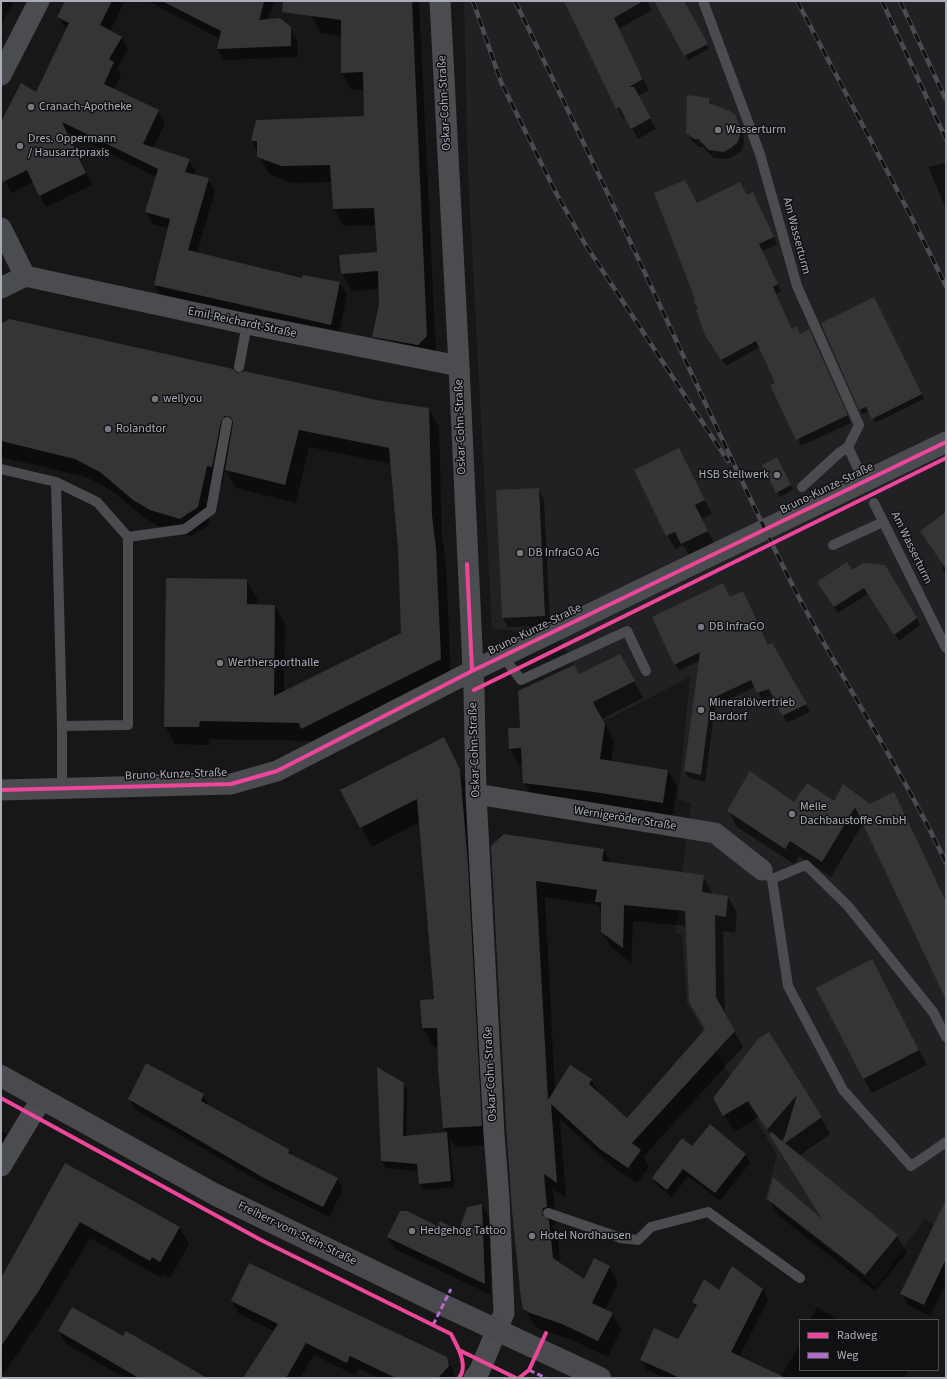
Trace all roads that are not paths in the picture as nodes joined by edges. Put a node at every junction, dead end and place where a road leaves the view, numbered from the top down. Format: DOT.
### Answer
graph roads {
  1 [pos="39,1"];
  2 [pos="440,1"];
  3 [pos="703,1"];
  4 [pos="1,75"];
  5 [pos="1,228"];
  6 [pos="25,276"];
  7 [pos="1,288"];
  8 [pos="247,324"];
  9 [pos="459,366"];
  10 [pos="239,367"];
  11 [pos="227,422"];
  12 [pos="946,442"];
  13 [pos="848,448"];
  14 [pos="1,469"];
  15 [pos="859,471"];
  16 [pos="56,482"];
  17 [pos="802,487"];
  18 [pos="874,503"];
  19 [pos="883,522"];
  20 [pos="128,537"];
  21 [pos="833,546"];
  22 [pos="946,648"];
  23 [pos="507,654"];
  24 [pos="472,671"];
  25 [pos="646,671"];
  26 [pos="62,726"];
  27 [pos="62,788"];
  28 [pos="1,790"];
  29 [pos="476,794"];
  30 [pos="767,874"];
  31 [pos="946,1038"];
  32 [pos="1,1076"];
  33 [pos="42,1098"];
  34 [pos="946,1142"];
  35 [pos="1,1166"];
  36 [pos="548,1213"];
  37 [pos="800,1278"];
  38 [pos="497,1330"];
  39 [pos="474,1378"];
  40 [pos="600,1378"];
  1 -- 4 [label="street"];
  2 -- 9 [label="street, Oskar-Cohn-Straße"];
  3 -- 13 [label="lane, Am Wasserturm"];
  5 -- 6 [label="street"];
  6 -- 7 [label="street"];
  6 -- 8 [label="street, Emil-Reichardt-Straße"];
  8 -- 9 [label="street, Emil-Reichardt-Straße"];
  8 -- 10 [label="lane"];
  9 -- 24 [label="street, Oskar-Cohn-Straße"];
  11 -- 20 [label="lane"];
  12 -- 23 [label="street, Bruno-Kunze-Straße"];
  13 -- 15 [label="lane"];
  13 -- 17 [label="lane"];
  14 -- 16 [label="lane"];
  16 -- 20 [label="lane"];
  16 -- 26 [label="lane"];
  18 -- 19 [label="lane, Am Wasserturm"];
  19 -- 21 [label="lane"];
  19 -- 22 [label="lane, Am Wasserturm"];
  20 -- 26 [label="lane"];
  23 -- 24 [label="street, Bruno-Kunze-Straße"];
  23 -- 25 [label="lane"];
  24 -- 27 [label="street, Bruno-Kunze-Straße"];
  24 -- 29 [label="street, Oskar-Cohn-Straße"];
  26 -- 27 [label="lane"];
  27 -- 28 [label="street, Bruno-Kunze-Straße"];
  29 -- 30 [label="street, Wernigeröder Straße"];
  29 -- 38 [label="street, Oskar-Cohn-Straße"];
  30 -- 31 [label="lane"];
  30 -- 34 [label="lane"];
  32 -- 33 [label="main road, Freiherr-vom-Stein-Straße"];
  33 -- 35 [label="street"];
  33 -- 38 [label="main road, Freiherr-vom-Stein-Straße"];
  36 -- 37 [label="lane"];
  38 -- 39 [label="street, Oskar-Cohn-Straße"];
  38 -- 40 [label="main road, Freiherr-vom-Stein-Straße"];
}
